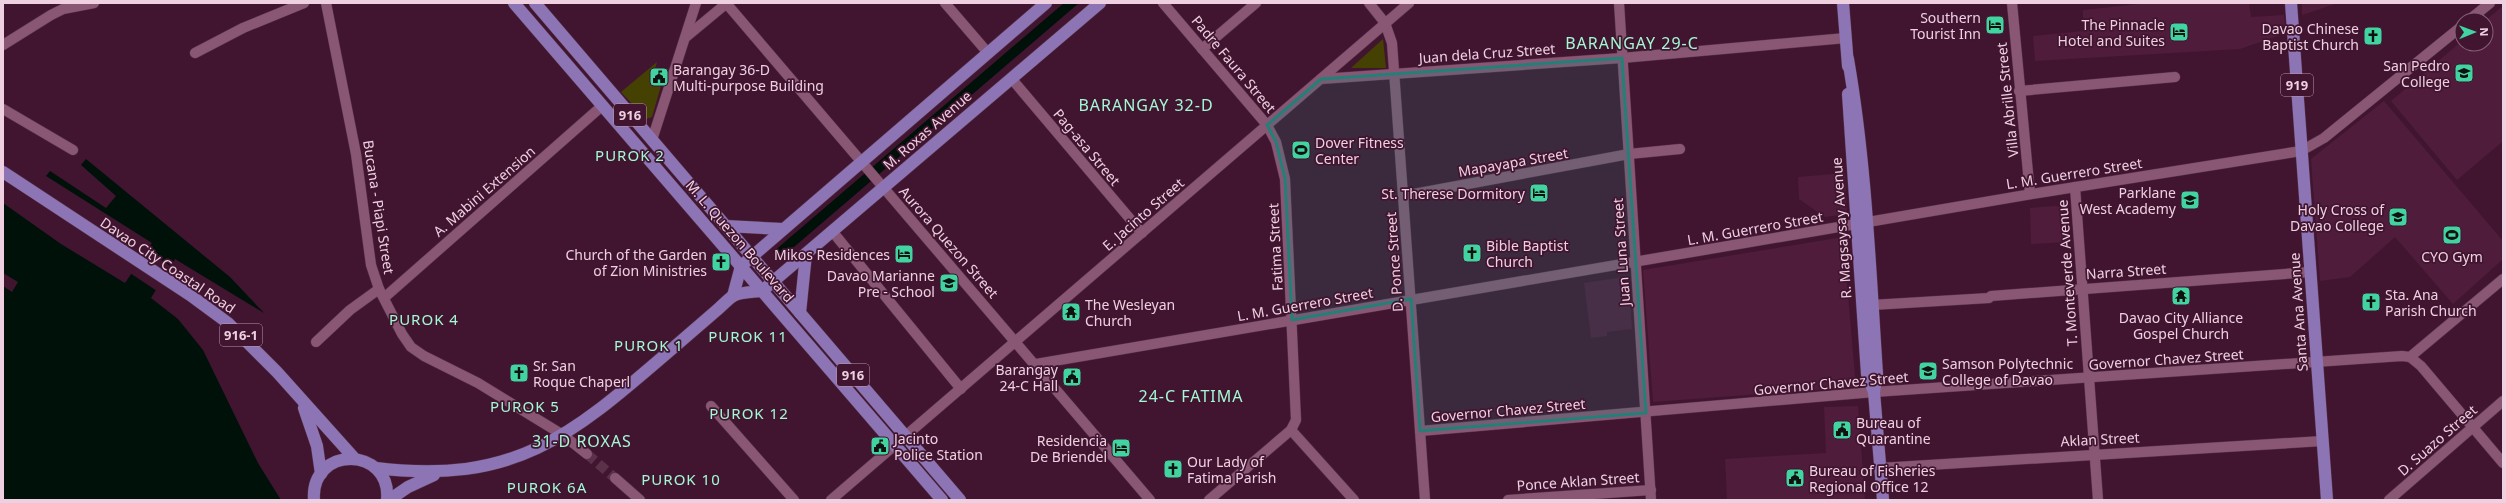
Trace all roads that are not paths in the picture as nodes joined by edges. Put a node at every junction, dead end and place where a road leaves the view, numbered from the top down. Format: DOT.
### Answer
graph roads {
  1 [pos="94,3"];
  2 [pos="304,3"];
  3 [pos="326,3"];
  4 [pos="514,3"];
  5 [pos="535,3"];
  6 [pos="696,3"];
  7 [pos="726,3"];
  8 [pos="944,3"];
  9 [pos="1046,3"];
  10 [pos="1100,3"];
  11 [pos="1163,3"];
  12 [pos="1256,3"];
  13 [pos="1369,3"];
  14 [pos="1409,3"];
  15 [pos="1619,3"];
  16 [pos="1843,3"];
  17 [pos="2012,3"];
  18 [pos="2291,3"];
  19 [pos="2490,3"];
  20 [pos="2479,12"];
  21 [pos="1385,23"];
  22 [pos="2454,32"];
  23 [pos="686,36"];
  24 [pos="1846,38"];
  25 [pos="3,45"];
  26 [pos="1202,49"];
  27 [pos="195,53"];
  28 [pos="988,53"];
  29 [pos="1622,58"];
  30 [pos="1394,74"];
  31 [pos="2175,77"];
  32 [pos="1011,78"];
  33 [pos="1321,79"];
  34 [pos="2019,91"];
  35 [pos="602,106"];
  36 [pos="3,109"];
  37 [pos="1267,125"];
  38 [pos="652,140"];
  39 [pos="1680,149"];
  40 [pos="73,150"];
  41 [pos="2302,151"];
  42 [pos="1629,154"];
  43 [pos="861,162"];
  44 [pos="3,172"];
  45 [pos="2075,187"];
  46 [pos="883,188"];
  47 [pos="2030,194"];
  48 [pos="1403,196"];
  49 [pos="1861,224"];
  50 [pos="726,226"];
  51 [pos="783,229"];
  52 [pos="832,231"];
  53 [pos="1142,233"];
  54 [pos="806,254"];
  55 [pos="752,256"];
  56 [pos="1636,262"];
  57 [pos="741,266"];
  58 [pos="2310,272"];
  59 [pos="2503,279"];
  60 [pos="773,281"];
  61 [pos="2082,288"];
  62 [pos="762,291"];
  63 [pos="382,293"];
  64 [pos="733,296"];
  65 [pos="1411,299"];
  66 [pos="1872,305"];
  67 [pos="800,313"];
  68 [pos="1292,320"];
  69 [pos="1017,341"];
  70 [pos="316,342"];
  71 [pos="2410,357"];
  72 [pos="2316,362"];
  73 [pos="1036,364"];
  74 [pos="2089,378"];
  75 [pos="962,389"];
  76 [pos="1874,392"];
  77 [pos="301,401"];
  78 [pos="2503,401"];
  79 [pos="711,406"];
  80 [pos="1646,413"];
  81 [pos="2472,428"];
  82 [pos="1291,430"];
  83 [pos="1420,431"];
  84 [pos="563,435"];
  85 [pos="905,437"];
  86 [pos="2323,440"];
  87 [pos="895,445"];
  88 [pos="587,454"];
  89 [pos="2095,454"];
  90 [pos="355,459"];
  91 [pos="2503,463"];
  92 [pos="376,468"];
  93 [pos="1880,468"];
  94 [pos="440,473"];
  95 [pos="320,474"];
  96 [pos="615,478"];
  97 [pos="1651,495"];
  98 [pos="314,500"];
  99 [pos="388,500"];
  100 [pos="640,500"];
  101 [pos="794,500"];
  102 [pos="831,500"];
  103 [pos="942,500"];
  104 [pos="960,500"];
  105 [pos="1150,500"];
  106 [pos="1209,500"];
  107 [pos="1354,500"];
  108 [pos="1425,500"];
  109 [pos="1508,500"];
  110 [pos="1883,500"];
  111 [pos="2098,500"];
  112 [pos="2327,500"];
  113 [pos="2388,500"];
  1 -- 25 [label="street"];
  2 -- 27 [label="street"];
  3 -- 63 [label="street, Bucana - Piapi Street"];
  4 -- 35 [label="main road, M. L. Quezon Boulevard / 916"];
  5 -- 38 [label="main road, M. L. Quezon Boulevard / 916"];
  6 -- 23 [label="street"];
  7 -- 23 [label="street"];
  7 -- 43 [label="street, Aurora Quezon Street"];
  8 -- 28 [label="street"];
  9 -- 28 [label="main road, M. Roxas Avenue"];
  10 -- 32 [label="main road, M. Roxas Avenue"];
  11 -- 26 [label="street, Padre Faura Street"];
  12 -- 26 [label="street"];
  13 -- 21 [label="street, D. Ponce Street"];
  14 -- 21 [label="street, E. Jacinto Street"];
  15 -- 29 [label="street, Juan Luna Street"];
  16 -- 24 [label="main road, R. Magsaysay Avenue"];
  17 -- 34 [label="street, Villa Abrille Street"];
  18 -- 41 [label="main road, Santa Ana Avenue / 919"];
  19 -- 20 [label="street"];
  21 -- 30 [label="street, D. Ponce Street"];
  21 -- 33 [label="street, E. Jacinto Street"];
  22 -- 41 [label="street, L. M. Guerrero Street"];
  23 -- 38 [label="street"];
  24 -- 29 [label="street, Juan dela Cruz Street"];
  24 -- 49 [label="main road, R. Magsaysay Avenue"];
  26 -- 37 [label="street, Padre Faura Street"];
  28 -- 43 [label="main road, M. Roxas Avenue"];
  29 -- 30 [label="street, Juan dela Cruz Street"];
  29 -- 42 [label="street, Juan Luna Street"];
  30 -- 33 [label="street, Juan dela Cruz Street"];
  30 -- 48 [label="street, D. Ponce Street"];
  31 -- 34 [label="street"];
  32 -- 46 [label="main road, M. Roxas Avenue"];
  32 -- 53 [label="street, Pag-asa Street"];
  33 -- 37 [label="street, E. Jacinto Street"];
  34 -- 47 [label="street, Villa Abrille Street"];
  35 -- 57 [label="main road, M. L. Quezon Boulevard / 916"];
  35 -- 63 [label="street, A. Mabini Extension"];
  36 -- 40 [label="street"];
  37 -- 53 [label="street, E. Jacinto Street"];
  37 -- 68 [label="street, Fatima Street"];
  38 -- 50 [label="main road, M. L. Quezon Boulevard / 916"];
  39 -- 42 [label="street, Mapayapa Street"];
  41 -- 45 [label="street, L. M. Guerrero Street"];
  41 -- 58 [label="main road, Santa Ana Avenue / 919"];
  42 -- 48 [label="street, Mapayapa Street"];
  42 -- 56 [label="street, Juan Luna Street"];
  43 -- 46 [label="street, Aurora Quezon Street"];
  43 -- 51 [label="main road, M. Roxas Avenue"];
  44 -- 77 [label="main road, Davao City Coastal Road / 916-1"];
  45 -- 47 [label="street, L. M. Guerrero Street"];
  45 -- 61 [label="street, T. Monteverde Avenue"];
  46 -- 52 [label="main road, M. Roxas Avenue"];
  46 -- 69 [label="street, Aurora Quezon Street"];
  47 -- 49 [label="street, L. M. Guerrero Street"];
  48 -- 65 [label="street, D. Ponce Street"];
  49 -- 56 [label="street, L. M. Guerrero Street"];
  49 -- 66 [label="main road, R. Magsaysay Avenue"];
  49 -- 76 [label="main road, R. Magsaysay Avenue"];
  50 -- 51 [label="main road"];
  50 -- 55 [label="main road, M. L. Quezon Boulevard / 916"];
  51 -- 55 [label="main road, M. Roxas Avenue"];
  52 -- 54 [label="main road, M. Roxas Avenue"];
  52 -- 75 [label="street"];
  53 -- 69 [label="street, E. Jacinto Street"];
  54 -- 60 [label="main road, M. Roxas Avenue"];
  54 -- 67 [label="main road"];
  55 -- 57 [label="main road, M. Roxas Avenue"];
  55 -- 60 [label="main road, M. L. Quezon Boulevard / 916"];
  56 -- 65 [label="street, L. M. Guerrero Street"];
  56 -- 80 [label="street, Juan Luna Street"];
  57 -- 62 [label="main road, M. L. Quezon Boulevard / 916"];
  57 -- 64 [label="main road"];
  58 -- 61 [label="street, Narra Street"];
  58 -- 72 [label="main road, Santa Ana Avenue / 919"];
  59 -- 71 [label="street"];
  60 -- 62 [label="main road, M. Roxas Avenue"];
  60 -- 67 [label="main road, M. L. Quezon Boulevard / 916"];
  61 -- 66 [label="street, Narra Street"];
  61 -- 74 [label="street, T. Monteverde Avenue"];
  62 -- 64 [label="main road"];
  62 -- 87 [label="main road, M. L. Quezon Boulevard / 916"];
  63 -- 70 [label="street, A. Mabini Extension"];
  63 -- 84 [label="street, Bucana - Piapi Street"];
  64 -- 84 [label="main road"];
  65 -- 68 [label="street, L. M. Guerrero Street"];
  65 -- 83 [label="street, D. Ponce Street"];
  66 -- 76 [label="main road, R. Magsaysay Avenue"];
  67 -- 85 [label="main road, M. L. Quezon Boulevard / 916"];
  68 -- 73 [label="street, L. M. Guerrero Street"];
  68 -- 82 [label="street, Fatima Street"];
  69 -- 73 [label="street, Aurora Quezon Street"];
  69 -- 75 [label="street, E. Jacinto Street"];
  71 -- 72 [label="street, Governor Chavez Street"];
  71 -- 81 [label="street"];
  72 -- 74 [label="street, Governor Chavez Street"];
  72 -- 86 [label="main road, Santa Ana Avenue / 919"];
  73 -- 105 [label="street, Aurora Quezon Street"];
  74 -- 76 [label="street, Governor Chavez Street"];
  74 -- 89 [label="street, T. Monteverde Avenue"];
  75 -- 85 [label="street, E. Jacinto Street"];
  76 -- 80 [label="street, Governor Chavez Street"];
  76 -- 93 [label="main road, R. Magsaysay Avenue"];
  77 -- 90 [label="main road, Davao City Coastal Road / 916-1"];
  77 -- 95 [label="main road, Davao City Coastal Road / 916-1"];
  78 -- 81 [label="street, D. Suazo Street"];
  79 -- 101 [label="street"];
  80 -- 83 [label="street, Governor Chavez Street"];
  80 -- 97 [label="street, Juan Luna Street"];
  81 -- 91 [label="street"];
  81 -- 113 [label="street, D. Suazo Street"];
  82 -- 106 [label="street, Fatima Street"];
  82 -- 107 [label="street"];
  83 -- 108 [label="street, D. Ponce Street"];
  84 -- 88 [label="street, Bucana - Piapi Street"];
  84 -- 94 [label="main road"];
  85 -- 87 [label="street, E. Jacinto Street"];
  85 -- 104 [label="main road, M. L. Quezon Boulevard / 916"];
  86 -- 89 [label="street, Aklan Street"];
  86 -- 112 [label="main road, Santa Ana Avenue / 919"];
  87 -- 102 [label="street, E. Jacinto Street"];
  87 -- 103 [label="main road, M. L. Quezon Boulevard / 916"];
  89 -- 93 [label="street, Aklan Street"];
  89 -- 111 [label="street, T. Monteverde Avenue"];
  90 -- 92 [label="main road, 916-1"];
  90 -- 95 [label="main road"];
  92 -- 94 [label="main road"];
  92 -- 99 [label="main road"];
  93 -- 110 [label="main road, R. Magsaysay Avenue"];
  94 -- 99 [label="main road"];
  95 -- 98 [label="main road, 916-1"];
  96 -- 100 [label="street"];
  97 -- 109 [label="street, Ponce Aklan Street"];
}
